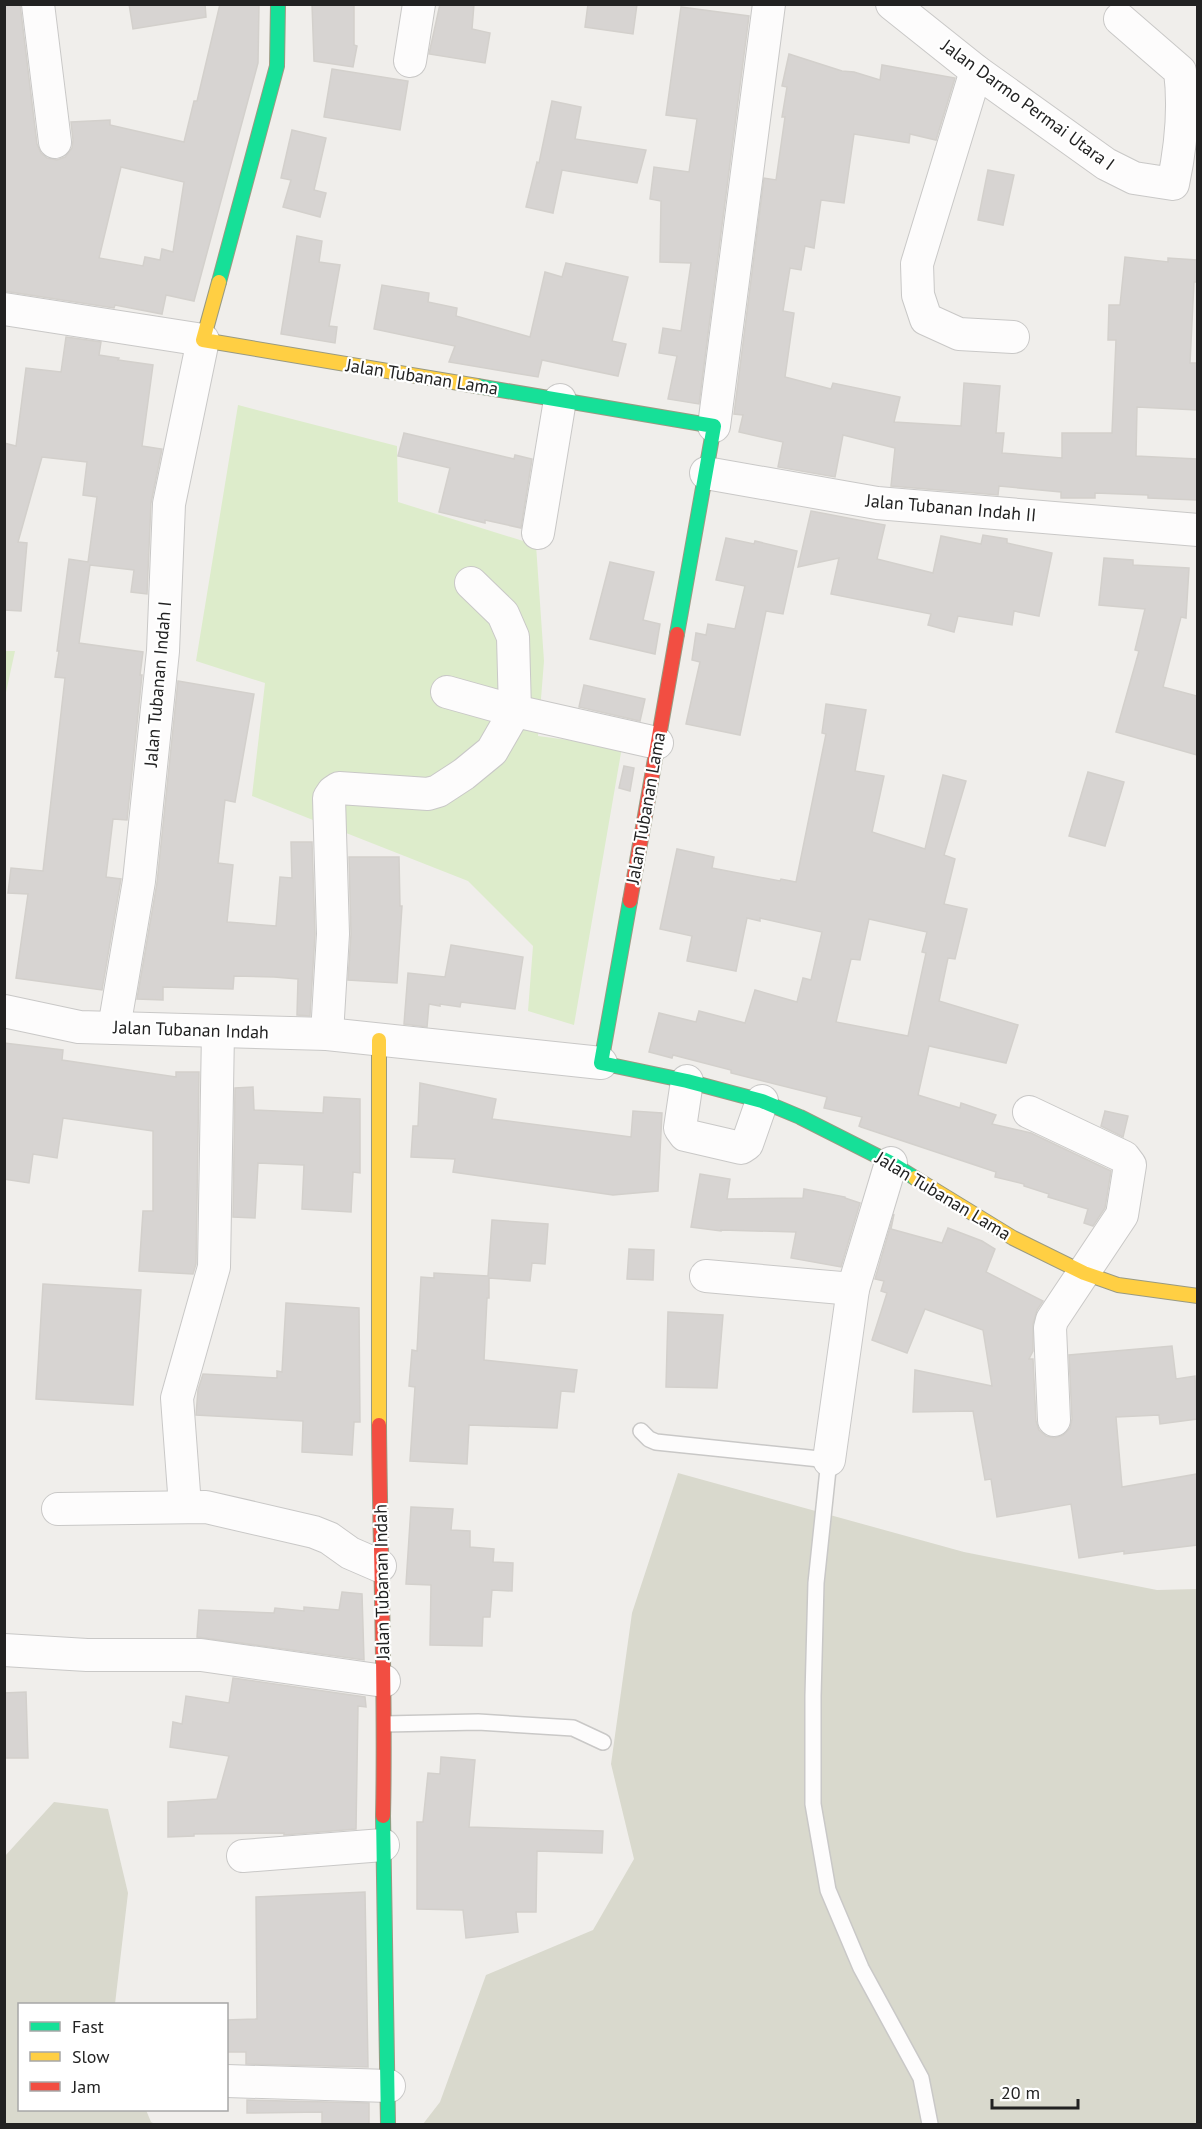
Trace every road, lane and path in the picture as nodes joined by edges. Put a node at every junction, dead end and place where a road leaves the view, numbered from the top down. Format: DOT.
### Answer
graph roads {
  1 [pos="38,4"];
  2 [pos="278,4"];
  3 [pos="419,4"];
  4 [pos="769,4"];
  5 [pos="892,4"];
  6 [pos="1120,19"];
  7 [pos="410,61"];
  8 [pos="976,71"];
  9 [pos="55,142"];
  10 [pos="4,309"];
  11 [pos="1013,337"];
  12 [pos="203,340"];
  13 [pos="560,400"];
  14 [pos="714,426"];
  15 [pos="706,473"];
  16 [pos="1197,530"];
  17 [pos="538,533"];
  18 [pos="471,583"];
  19 [pos="447,692"];
  20 [pos="515,711"];
  21 [pos="657,743"];
  22 [pos="4,1011"];
  23 [pos="114,1028"];
  24 [pos="218,1031"];
  25 [pos="327,1034"];
  26 [pos="379,1040"];
  27 [pos="601,1062"];
  28 [pos="687,1081"];
  29 [pos="762,1101"];
  30 [pos="1029,1112"];
  31 [pos="891,1163"];
  32 [pos="1084,1273"];
  33 [pos="706,1276"];
  34 [pos="854,1289"];
  35 [pos="1197,1296"];
  36 [pos="1054,1420"];
  37 [pos="642,1431"];
  38 [pos="829,1460"];
  39 [pos="185,1506"];
  40 [pos="58,1509"];
  41 [pos="380,1566"];
  42 [pos="4,1650"];
  43 [pos="384,1681"];
  44 [pos="385,1724"];
  45 [pos="603,1742"];
  46 [pos="383,1845"];
  47 [pos="243,1856"];
  48 [pos="228,2081"];
  49 [pos="389,2086"];
  50 [pos="388,2124"];
  51 [pos="930,2124"];
  1 -- 9 [label="street"];
  2 -- 12 [label="street"];
  3 -- 7 [label="street"];
  4 -- 14 [label="street"];
  5 -- 8 [label="street, Jalan Darmo Permai Utara I"];
  6 -- 8 [label="street, Jalan Darmo Permai Utara I"];
  8 -- 11 [label="street"];
  10 -- 12 [label="street, Jalan Tubanan Lama"];
  12 -- 13 [label="street, Jalan Tubanan Lama"];
  12 -- 23 [label="street, Jalan Tubanan Indah I"];
  13 -- 14 [label="street, Jalan Tubanan Lama"];
  13 -- 17 [label="street"];
  14 -- 15 [label="street, Jalan Tubanan Lama"];
  15 -- 16 [label="street, Jalan Tubanan Indah II"];
  15 -- 21 [label="street, Jalan Tubanan Lama"];
  18 -- 20 [label="street"];
  19 -- 20 [label="street"];
  20 -- 21 [label="street"];
  20 -- 25 [label="street"];
  21 -- 27 [label="street, Jalan Tubanan Lama"];
  22 -- 23 [label="street, Jalan Tubanan Indah"];
  23 -- 24 [label="street, Jalan Tubanan Indah"];
  24 -- 25 [label="street, Jalan Tubanan Indah"];
  24 -- 39 [label="street"];
  25 -- 26 [label="street, Jalan Tubanan Indah"];
  26 -- 27 [label="street, Jalan Tubanan Indah"];
  26 -- 41 [label="street, Jalan Tubanan Indah"];
  27 -- 28 [label="street, Jalan Tubanan Lama"];
  28 -- 29 [label="street, Jalan Tubanan Lama"];
  28 -- 29 [label="street"];
  29 -- 31 [label="street, Jalan Tubanan Lama"];
  30 -- 32 [label="street"];
  31 -- 32 [label="street, Jalan Tubanan Lama"];
  31 -- 34 [label="street"];
  32 -- 35 [label="street, Jalan Tubanan Lama"];
  32 -- 36 [label="street"];
  33 -- 34 [label="street"];
  34 -- 38 [label="street"];
  37 -- 38 [label="lane"];
  38 -- 51 [label="lane"];
  39 -- 40 [label="street"];
  39 -- 41 [label="street"];
  41 -- 43 [label="street, Jalan Tubanan Indah"];
  42 -- 43 [label="street"];
  43 -- 44 [label="street, Jalan Tubanan Indah"];
  44 -- 45 [label="lane"];
  44 -- 46 [label="street, Jalan Tubanan Indah"];
  46 -- 47 [label="street"];
  46 -- 49 [label="street, Jalan Tubanan Indah"];
  48 -- 49 [label="street"];
  49 -- 50 [label="street, Jalan Tubanan Indah"];
}
